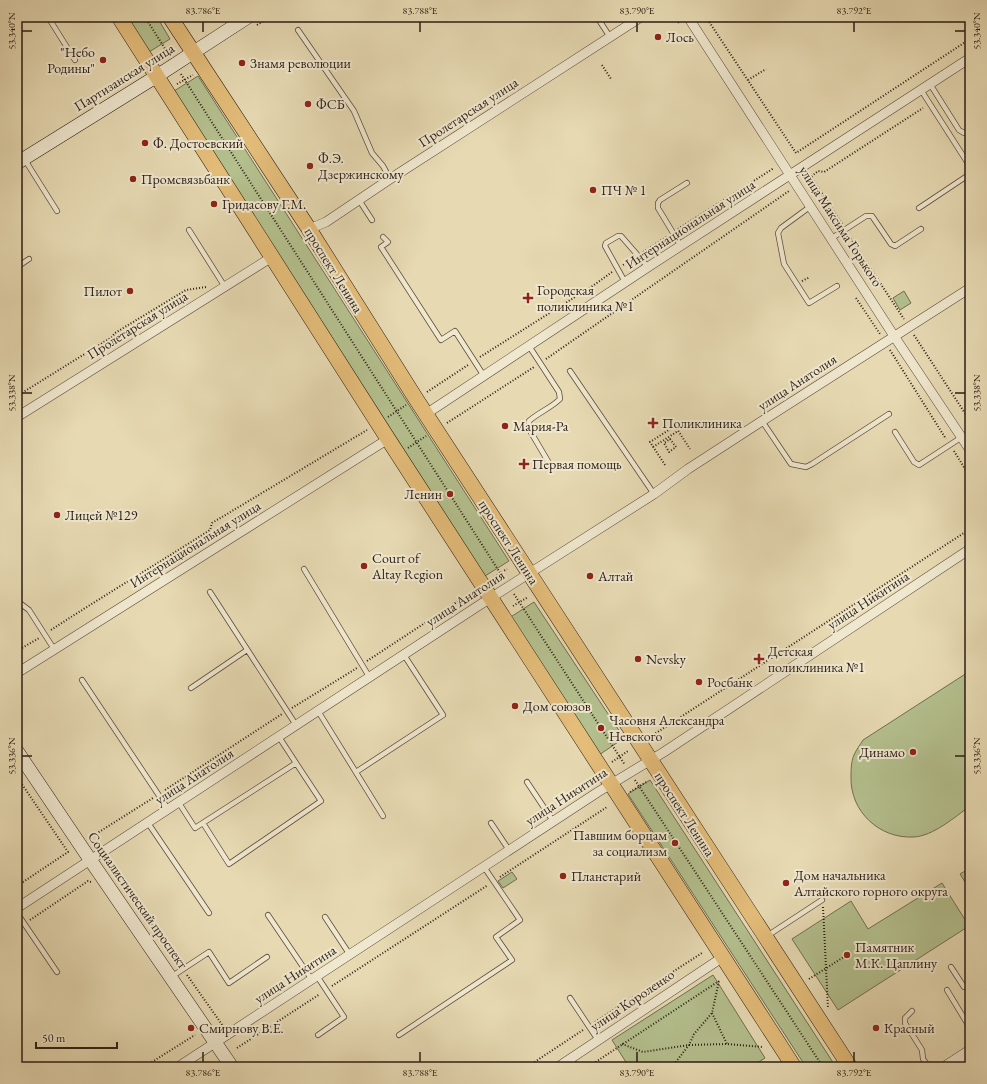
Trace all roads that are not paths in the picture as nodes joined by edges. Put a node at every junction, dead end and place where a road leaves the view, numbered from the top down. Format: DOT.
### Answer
graph roads {
  1 [pos="48,17"];
  2 [pos="119,17"];
  3 [pos="170,17"];
  4 [pos="248,17"];
  5 [pos="597,17"];
  6 [pos="642,17"];
  7 [pos="688,17"];
  8 [pos="298,30"];
  9 [pos="610,38"];
  10 [pos="192,52"];
  11 [pos="970,58"];
  12 [pos="75,60"];
  13 [pos="157,76"];
  14 [pos="930,84"];
  15 [pos="921,90"];
  16 [pos="970,132"];
  17 [pos="20,161"];
  18 [pos="970,170"];
  19 [pos="791,175"];
  20 [pos="390,179"];
  21 [pos="687,183"];
  22 [pos="359,200"];
  23 [pos="811,206"];
  24 [pos="918,208"];
  25 [pos="57,210"];
  26 [pos="372,220"];
  27 [pos="309,229"];
  28 [pos="921,229"];
  29 [pos="188,230"];
  30 [pos="383,237"];
  31 [pos="832,238"];
  32 [pos="681,246"];
  33 [pos="272,257"];
  34 [pos="29,260"];
  35 [pos="17,267"];
  36 [pos="648,267"];
  37 [pos="625,282"];
  38 [pos="225,286"];
  39 [pos="837,286"];
  40 [pos="970,288"];
  41 [pos="894,336"];
  42 [pos="529,346"];
  43 [pos="570,371"];
  44 [pos="484,376"];
  45 [pos="426,414"];
  46 [pos="889,414"];
  47 [pos="17,417"];
  48 [pos="762,420"];
  49 [pos="895,432"];
  50 [pos="962,437"];
  51 [pos="388,439"];
  52 [pos="970,450"];
  53 [pos="549,463"];
  54 [pos="654,494"];
  55 [pos="970,549"];
  56 [pos="304,568"];
  57 [pos="529,573"];
  58 [pos="210,592"];
  59 [pos="491,598"];
  60 [pos="17,601"];
  61 [pos="54,649"];
  62 [pos="247,650"];
  63 [pos="404,655"];
  64 [pos="17,673"];
  65 [pos="370,678"];
  66 [pos="82,680"];
  67 [pos="191,688"];
  68 [pos="318,711"];
  69 [pos="296,725"];
  70 [pos="278,737"];
  71 [pos="17,751"];
  72 [pos="651,760"];
  73 [pos="296,763"];
  74 [pos="356,772"];
  75 [pos="527,782"];
  76 [pos="612,784"];
  77 [pos="179,802"];
  78 [pos="168,809"];
  79 [pos="383,816"];
  80 [pos="553,821"];
  81 [pos="148,823"];
  82 [pos="203,823"];
  83 [pos="491,823"];
  84 [pos="509,850"];
  85 [pos="90,861"];
  86 [pos="484,867"];
  87 [pos="822,900"];
  88 [pos="17,908"];
  89 [pos="17,913"];
  90 [pos="209,913"];
  91 [pos="268,915"];
  92 [pos="325,917"];
  93 [pos="766,937"];
  94 [pos="350,955"];
  95 [pos="268,957"];
  96 [pos="723,957"];
  97 [pos="951,967"];
  98 [pos="57,972"];
  99 [pos="171,977"];
  100 [pos="314,978"];
  101 [pos="970,986"];
  102 [pos="946,990"];
  103 [pos="570,998"];
  104 [pos="912,1011"];
  105 [pos="970,1028"];
  106 [pos="318,1035"];
  107 [pos="399,1035"];
  108 [pos="598,1040"];
  109 [pos="215,1042"];
  110 [pos="970,1052"];
  111 [pos="570,1058"];
  112 [pos="178,1067"];
  113 [pos="232,1067"];
  114 [pos="558,1067"];
  115 [pos="576,1067"];
  116 [pos="794,1067"];
  117 [pos="850,1067"];
  118 [pos="929,1067"];
  119 [pos="947,1067"];
  1 -- 12 [label="lane"];
  2 -- 13 [label="main road"];
  3 -- 10 [label="main road, проспект Ленина"];
  4 -- 10 [label="street, Партизанская улица"];
  5 -- 9 [label="lane"];
  6 -- 9 [label="street, Пролетарская улица"];
  7 -- 19 [label="street, улица Максима Горького"];
  8 -- 20 [label="lane"];
  9 -- 20 [label="street, Пролетарская улица"];
  10 -- 13 [label="street, Партизанская улица"];
  10 -- 27 [label="main road, проспект Ленина"];
  11 -- 14 [label="street, Интернациональная улица"];
  13 -- 17 [label="street, Партизанская улица"];
  13 -- 33 [label="main road"];
  14 -- 15 [label="street, Интернациональная улица"];
  14 -- 16 [label="lane"];
  15 -- 18 [label="lane"];
  15 -- 19 [label="street, Интернациональная улица"];
  17 -- 25 [label="lane"];
  18 -- 24 [label="lane"];
  19 -- 23 [label="street, улица Максима Горького"];
  19 -- 32 [label="street, Интернациональная улица"];
  20 -- 22 [label="street, Пролетарская улица"];
  21 -- 32 [label="lane"];
  22 -- 26 [label="lane"];
  22 -- 27 [label="street, Пролетарская улица"];
  23 -- 31 [label="street, улица Максима Горького"];
  23 -- 39 [label="lane"];
  27 -- 45 [label="main road, проспект Ленина"];
  28 -- 31 [label="lane"];
  29 -- 38 [label="lane"];
  30 -- 44 [label="lane"];
  31 -- 41 [label="street, улица Максима Горького"];
  32 -- 36 [label="street, Интернациональная улица"];
  33 -- 38 [label="street, Пролетарская улица"];
  33 -- 51 [label="main road"];
  34 -- 35 [label="lane"];
  36 -- 37 [label="street, Интернациональная улица"];
  36 -- 37 [label="lane"];
  37 -- 42 [label="street, Интернациональная улица"];
  38 -- 47 [label="street, Пролетарская улица"];
  40 -- 41 [label="street, улица Анатолия"];
  41 -- 48 [label="street, улица Анатолия"];
  41 -- 50 [label="street, улица Максима Горького"];
  42 -- 44 [label="street, Интернациональная улица"];
  42 -- 53 [label="lane"];
  43 -- 54 [label="lane"];
  44 -- 45 [label="street, Интернациональная улица"];
  45 -- 57 [label="main road, проспект Ленина"];
  46 -- 48 [label="lane"];
  48 -- 54 [label="street, улица Анатолия"];
  49 -- 50 [label="lane"];
  50 -- 52 [label="street, улица Максима Горького"];
  51 -- 59 [label="main road"];
  51 -- 61 [label="street, Интернациональная улица"];
  54 -- 57 [label="street, улица Анатолия"];
  55 -- 72 [label="street, улица Никитина"];
  56 -- 65 [label="lane"];
  57 -- 59 [label="street, улица Анатолия"];
  57 -- 72 [label="main road, проспект Ленина"];
  58 -- 62 [label="lane"];
  59 -- 63 [label="street, улица Анатолия"];
  59 -- 76 [label="main road"];
  60 -- 61 [label="lane"];
  61 -- 64 [label="street, Интернациональная улица"];
  62 -- 67 [label="lane"];
  62 -- 69 [label="lane"];
  63 -- 65 [label="street, улица Анатолия"];
  63 -- 74 [label="lane"];
  65 -- 68 [label="street, улица Анатолия"];
  66 -- 78 [label="lane"];
  68 -- 69 [label="street, улица Анатолия"];
  68 -- 74 [label="lane"];
  69 -- 70 [label="street, улица Анатолия"];
  70 -- 73 [label="lane"];
  70 -- 77 [label="street, улица Анатолия"];
  71 -- 85 [label="street, Социалистический проспект"];
  72 -- 76 [label="street, улица Никитина"];
  72 -- 93 [label="main road, проспект Ленина"];
  73 -- 82 [label="lane"];
  73 -- 82 [label="lane"];
  74 -- 79 [label="lane"];
  75 -- 80 [label="lane"];
  76 -- 80 [label="street, улица Никитина"];
  76 -- 96 [label="main road"];
  77 -- 78 [label="street, улица Анатолия"];
  77 -- 82 [label="lane"];
  78 -- 81 [label="street, улица Анатолия"];
  80 -- 84 [label="street, улица Никитина"];
  81 -- 85 [label="street, улица Анатолия"];
  81 -- 90 [label="lane"];
  83 -- 84 [label="lane"];
  84 -- 86 [label="street, улица Никитина"];
  85 -- 88 [label="street, улица Анатолия"];
  85 -- 99 [label="street, Социалистический проспект"];
  86 -- 94 [label="street, улица Никитина"];
  86 -- 107 [label="lane"];
  87 -- 93 [label="lane"];
  89 -- 98 [label="lane"];
  91 -- 100 [label="lane"];
  92 -- 94 [label="lane"];
  93 -- 117 [label="main road, проспект Ленина"];
  94 -- 100 [label="street, улица Никитина"];
  95 -- 99 [label="lane"];
  96 -- 108 [label="street, улица Короленко"];
  96 -- 116 [label="main road"];
  97 -- 101 [label="lane"];
  99 -- 109 [label="street, Социалистический проспект"];
  100 -- 106 [label="lane"];
  100 -- 109 [label="street, улица Никитина"];
  102 -- 105 [label="lane"];
  103 -- 108 [label="lane"];
  104 -- 118 [label="lane"];
  108 -- 111 [label="street, улица Короленко"];
  109 -- 112 [label="street, улица Никитина"];
  109 -- 113 [label="street, Социалистический проспект"];
  110 -- 119 [label="street"];
  111 -- 114 [label="street, улица Короленко"];
  111 -- 115 [label="lane"];
}
